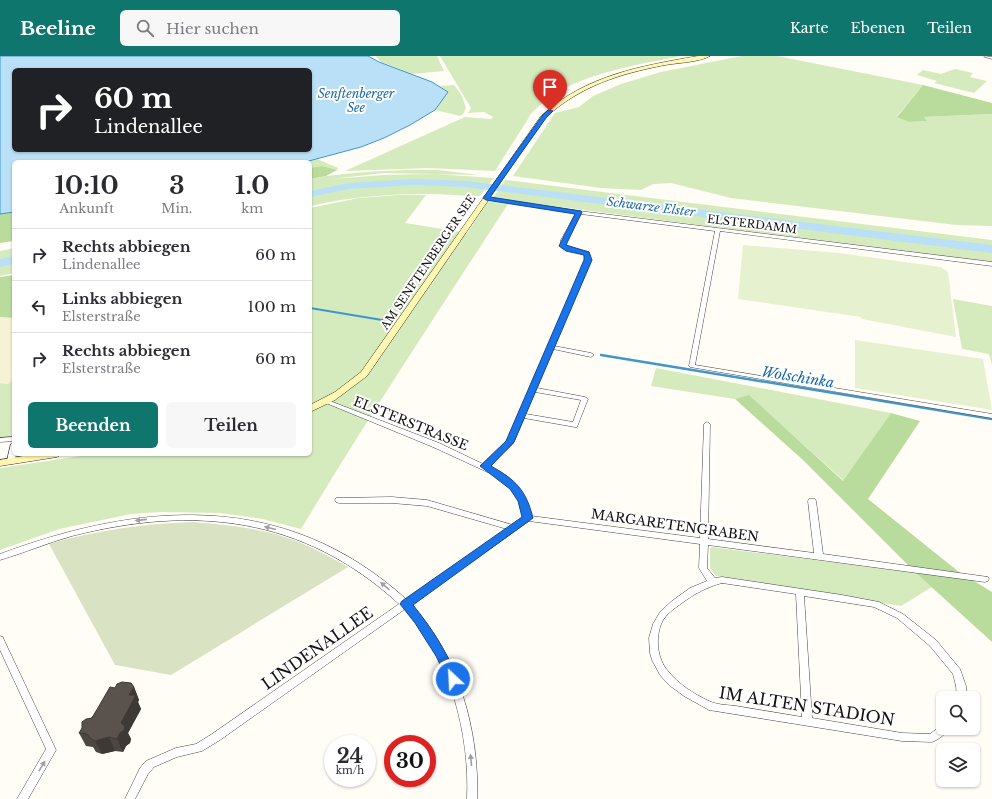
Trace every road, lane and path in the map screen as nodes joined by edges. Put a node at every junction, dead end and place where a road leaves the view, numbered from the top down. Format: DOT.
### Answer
graph roads {
  1 [pos="707,56"];
  2 [pos="986,56"];
  3 [pos="992,58"];
  4 [pos="488,196"];
  5 [pos="579,212"];
  6 [pos="718,230"];
  7 [pos="992,264"];
  8 [pos="550,347"];
  9 [pos="591,355"];
  10 [pos="532,389"];
  11 [pos="328,402"];
  12 [pos="312,408"];
  13 [pos="521,415"];
  14 [pos="992,416"];
  15 [pos="707,424"];
  16 [pos="0,440"];
  17 [pos="12,440"];
  18 [pos="12,456"];
  19 [pos="44,456"];
  20 [pos="11,461"];
  21 [pos="0,462"];
  22 [pos="485,466"];
  23 [pos="339,500"];
  24 [pos="812,501"];
  25 [pos="528,518"];
  26 [pos="514,528"];
  27 [pos="703,542"];
  28 [pos="0,557"];
  29 [pos="819,557"];
  30 [pos="985,579"];
  31 [pos="713,582"];
  32 [pos="800,592"];
  33 [pos="406,604"];
  34 [pos="0,640"];
  35 [pos="961,691"];
  36 [pos="807,722"];
  37 [pos="936,735"];
  38 [pos="22,799"];
  39 [pos="130,799"];
  40 [pos="472,799"];
  1 -- 4 [label="street, AM SENFTENBERGER SEE"];
  2 -- 3 [label="street"];
  4 -- 5 [label="street, ELSTERDAMM"];
  4 -- 11 [label="street, AM SENFTENBERGER SEE"];
  5 -- 6 [label="street, ELSTERDAMM"];
  5 -- 8 [label="street"];
  6 -- 7 [label="street, ELSTERDAMM"];
  6 -- 14 [label="street"];
  8 -- 9 [label="street"];
  8 -- 10 [label="street"];
  10 -- 13 [label="street"];
  10 -- 13 [label="street"];
  11 -- 12 [label="street, AM SENFTENBERGER SEE"];
  11 -- 22 [label="street, ELSTERSTRASSE"];
  13 -- 22 [label="street"];
  15 -- 27 [label="street"];
  16 -- 17 [label="street"];
  18 -- 20 [label="street"];
  19 -- 20 [label="street"];
  20 -- 21 [label="street"];
  22 -- 25 [label="street, ELSTERSTRASSE"];
  23 -- 26 [label="street"];
  24 -- 29 [label="street"];
  25 -- 26 [label="street, LINDENALLEE"];
  25 -- 27 [label="street, MARGARETENGRABEN"];
  26 -- 33 [label="street, LINDENALLEE"];
  27 -- 29 [label="street, MARGARETENGRABEN"];
  27 -- 31 [label="street"];
  33 -- 28 [label="street, one-way"];
  29 -- 30 [label="street, MARGARETENGRABEN"];
  31 -- 32 [label="street, IM ALTEN STADION"];
  31 -- 36 [label="street, IM ALTEN STADION"];
  32 -- 35 [label="street, IM ALTEN STADION"];
  32 -- 36 [label="street"];
  33 -- 39 [label="street, LINDENALLEE"];
  40 -- 33 [label="street, one-way"];
  38 -- 34 [label="street, one-way"];
  36 -- 37 [label="street, IM ALTEN STADION"];
}
